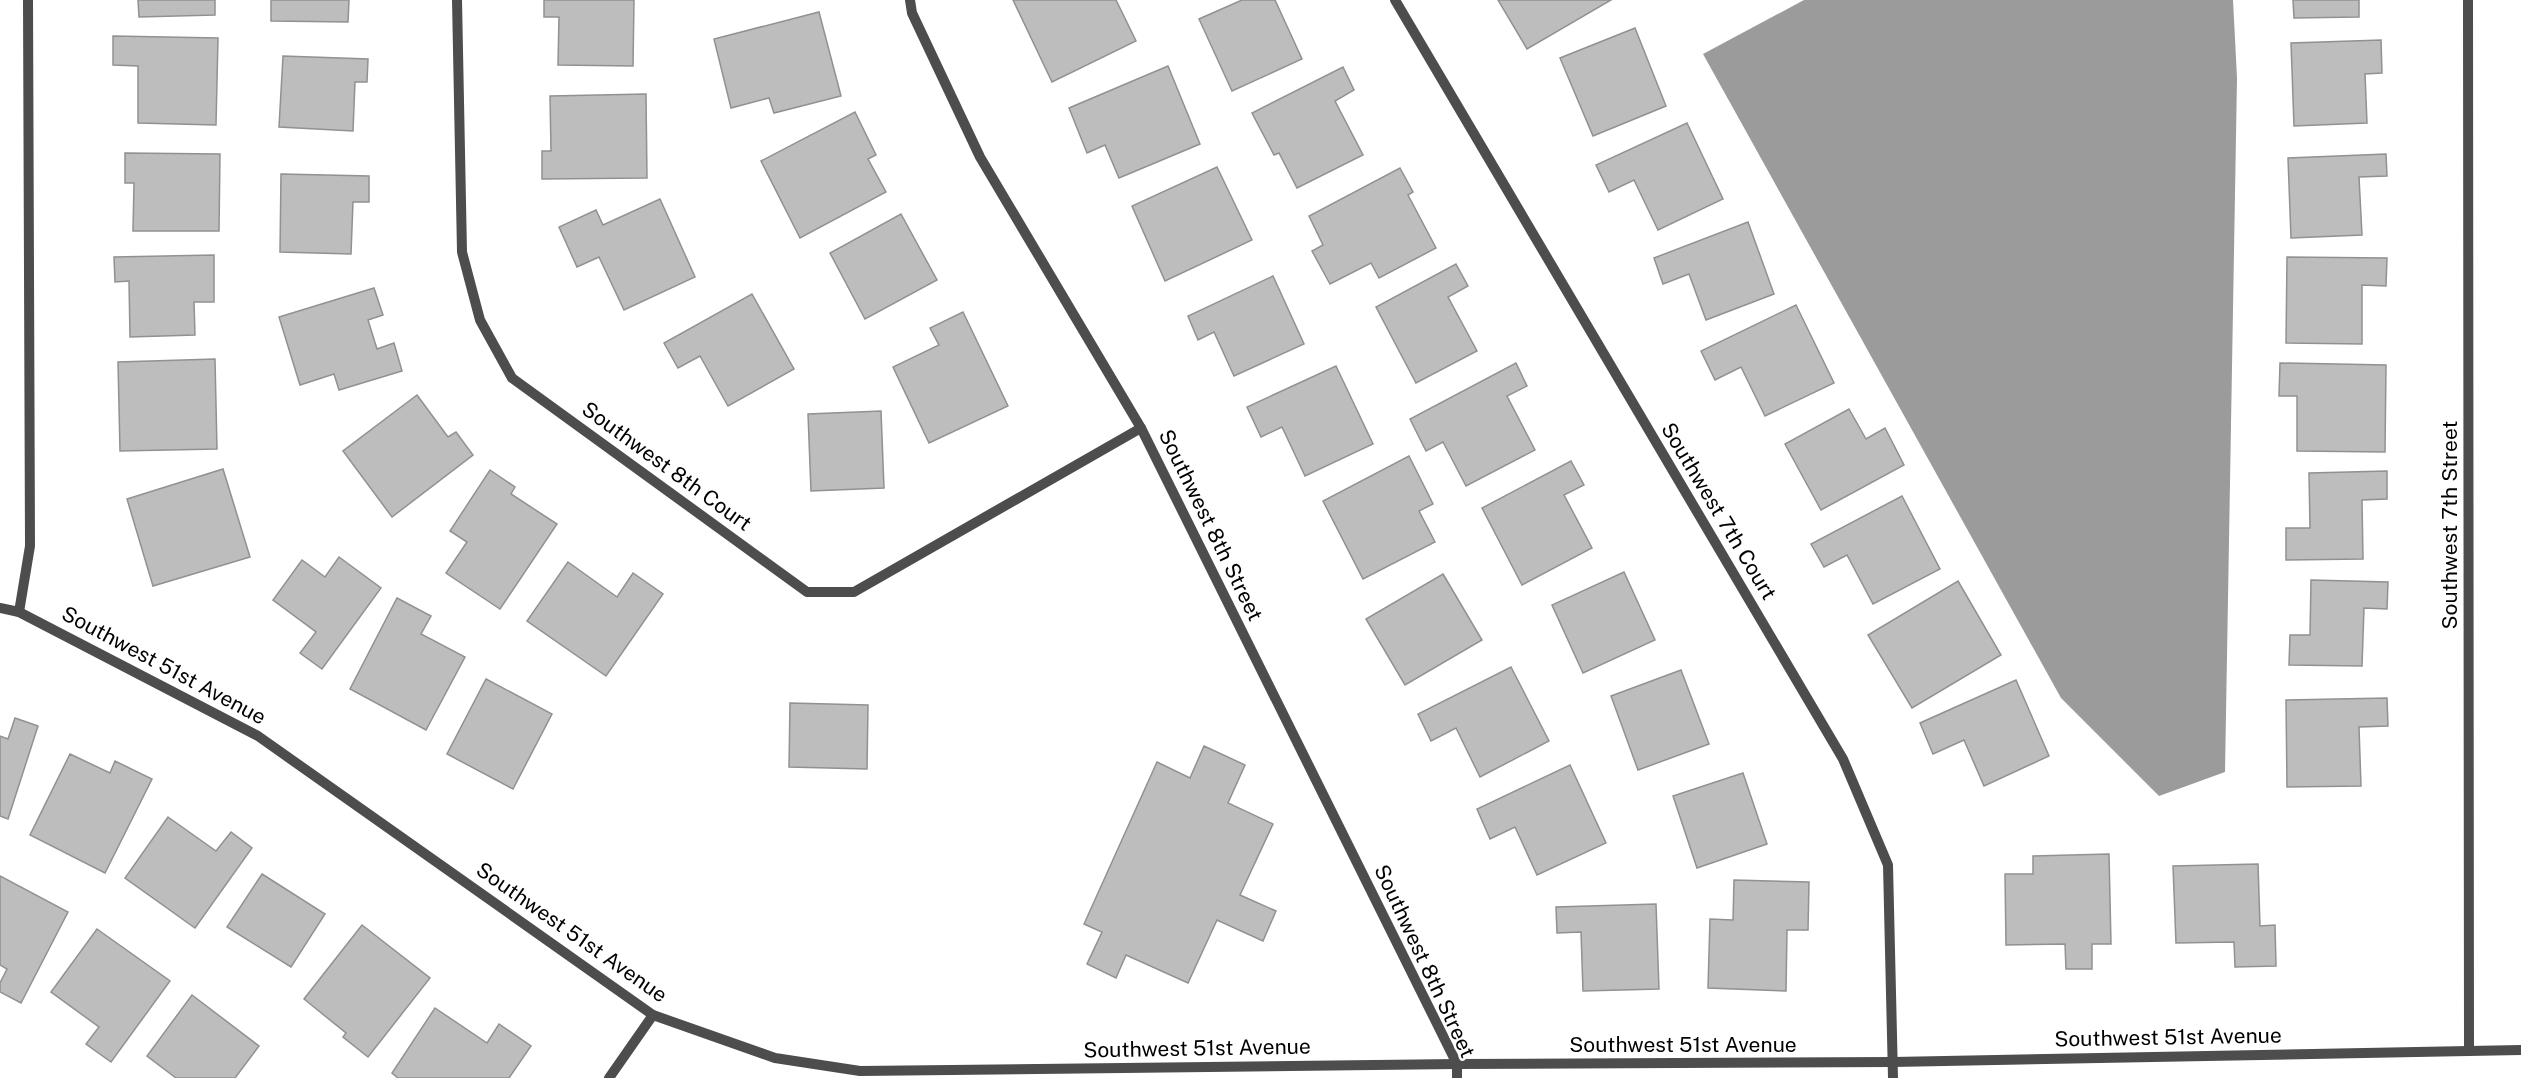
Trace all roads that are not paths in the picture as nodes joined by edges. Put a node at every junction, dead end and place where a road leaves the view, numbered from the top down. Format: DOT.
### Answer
graph roads {
  1 [pos="28,0"];
  2 [pos="457,0"];
  3 [pos="910,0"];
  4 [pos="1395,0"];
  5 [pos="2468,0"];
  6 [pos="1141,428"];
  7 [pos="0,608"];
  8 [pos="19,612"];
  9 [pos="653,1015"];
  10 [pos="2469,1049"];
  11 [pos="2521,1050"];
  12 [pos="1893,1062"];
  13 [pos="1457,1064"];
  14 [pos="609,1078"];
  15 [pos="1457,1078"];
  16 [pos="1893,1078"];
  1 -- 8 [label="street"];
  2 -- 6 [label="street, Southwest 8th Court"];
  3 -- 6 [label="street, Southwest 8th Street"];
  4 -- 12 [label="street, Southwest 7th Court"];
  5 -- 10 [label="street, Southwest 7th Street"];
  6 -- 13 [label="street, Southwest 8th Street"];
  7 -- 8 [label="street, Southwest 51st Avenue"];
  8 -- 9 [label="street, Southwest 51st Avenue"];
  9 -- 13 [label="street, Southwest 51st Avenue"];
  9 -- 14 [label="street"];
  10 -- 11 [label="street, Southwest 51st Avenue"];
  10 -- 12 [label="street, Southwest 51st Avenue"];
  12 -- 13 [label="street, Southwest 51st Avenue"];
  12 -- 16 [label="street, Southwest 7th Court"];
  13 -- 15 [label="street, Southwest 8th Street"];
}
